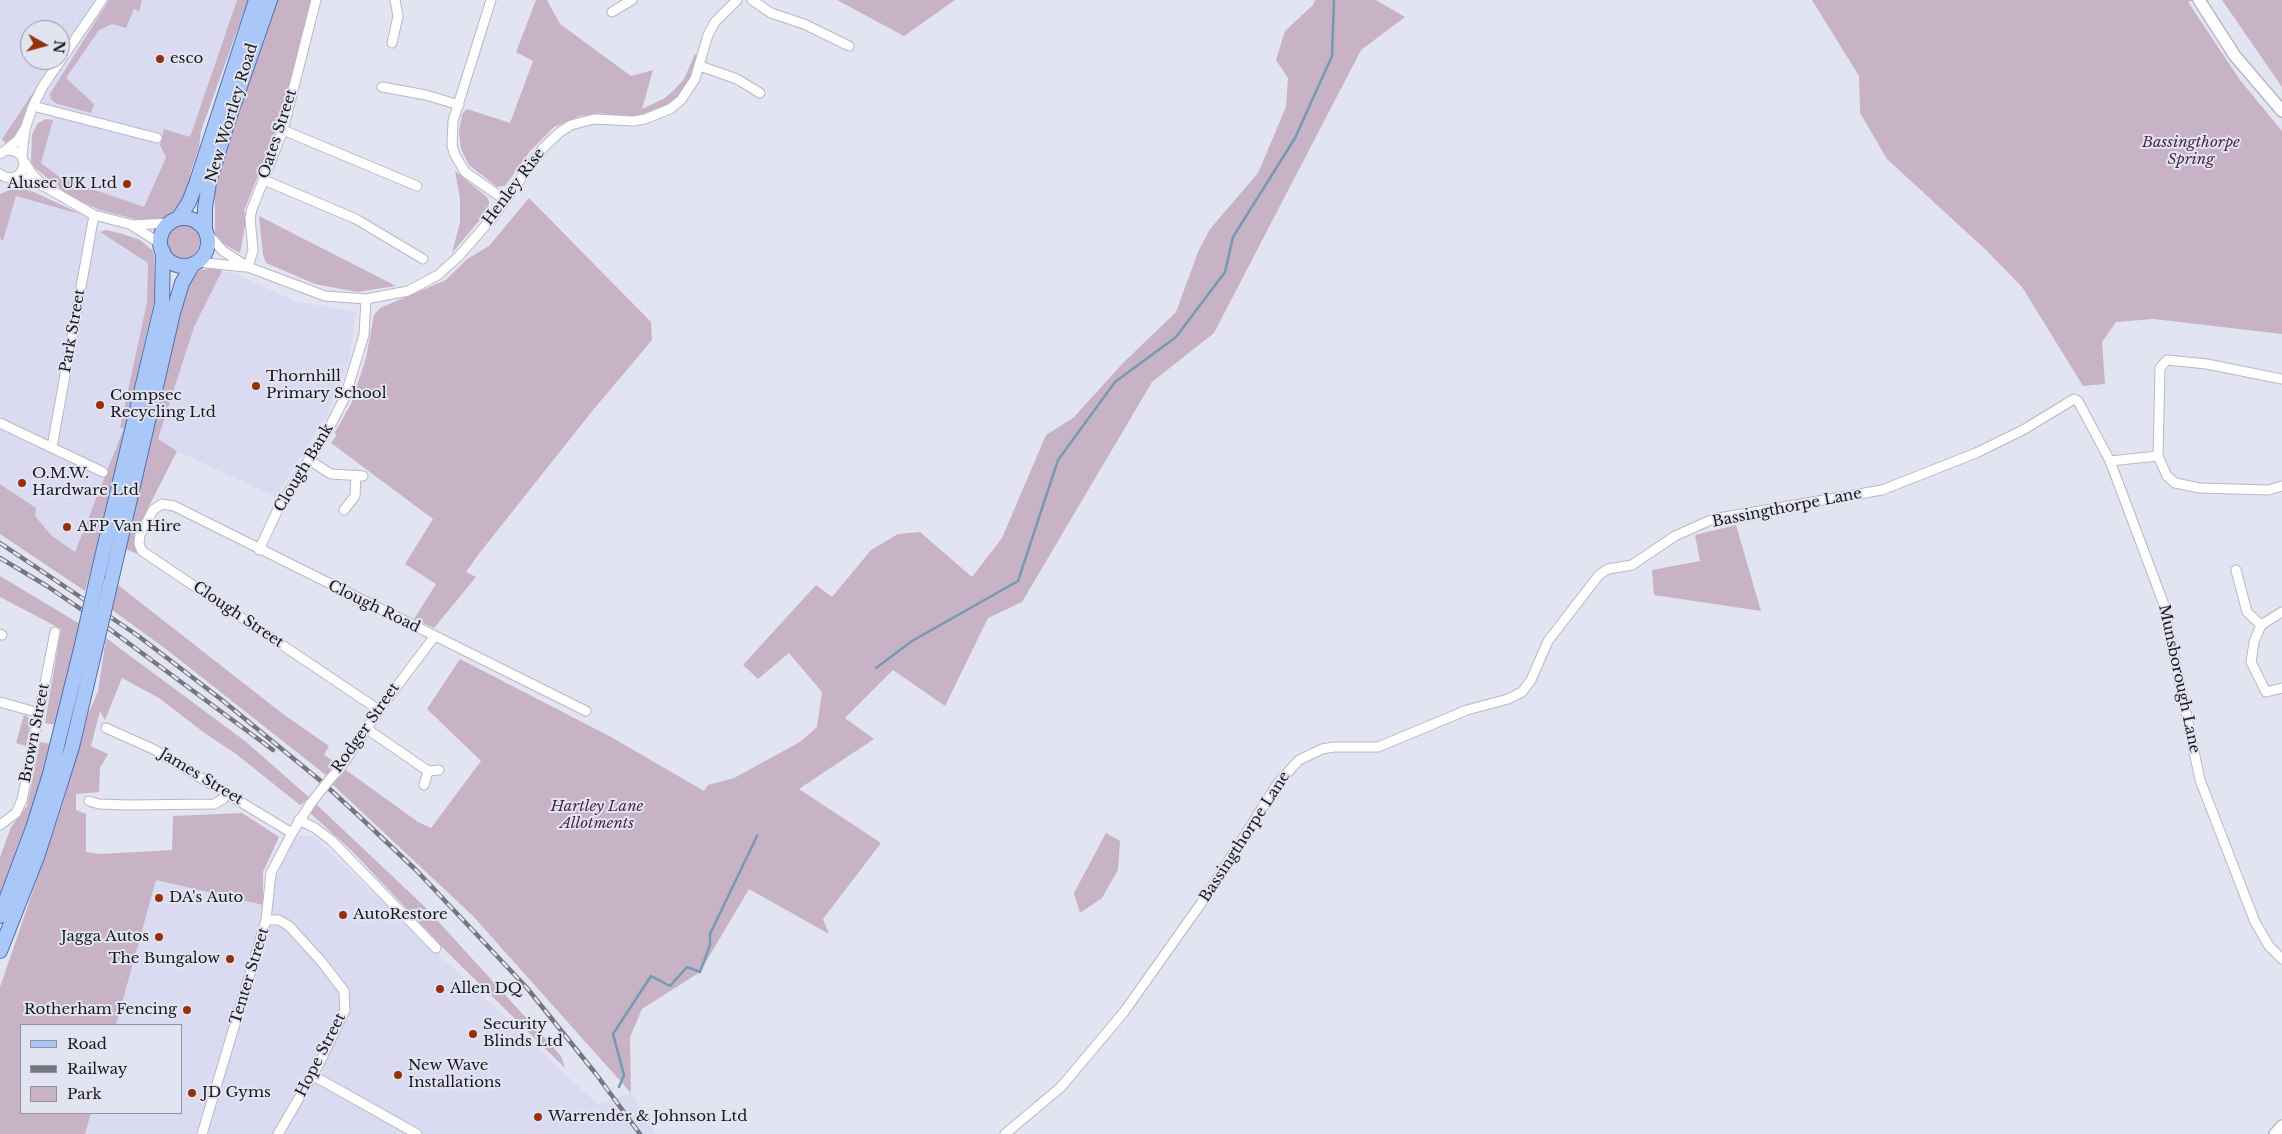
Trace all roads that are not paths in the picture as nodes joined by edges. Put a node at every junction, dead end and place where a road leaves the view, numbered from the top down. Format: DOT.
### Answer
graph roads {
  1 [pos="102,0"];
  2 [pos="256,0"];
  3 [pos="270,0"];
  4 [pos="316,0"];
  5 [pos="395,0"];
  6 [pos="491,0"];
  7 [pos="632,0"];
  8 [pos="737,0"];
  9 [pos="752,0"];
  10 [pos="2199,0"];
  11 [pos="612,12"];
  12 [pos="392,42"];
  13 [pos="849,46"];
  14 [pos="700,66"];
  15 [pos="382,87"];
  16 [pos="760,93"];
  17 [pos="458,105"];
  18 [pos="33,106"];
  19 [pos="2282,111"];
  20 [pos="25,128"];
  21 [pos="283,130"];
  22 [pos="157,138"];
  23 [pos="3,152"];
  24 [pos="23,158"];
  25 [pos="0,174"];
  26 [pos="14,177"];
  27 [pos="264,180"];
  28 [pos="0,182"];
  29 [pos="44,186"];
  30 [pos="417,186"];
  31 [pos="504,200"];
  32 [pos="94,215"];
  33 [pos="174,221"];
  34 [pos="133,226"];
  35 [pos="206,231"];
  36 [pos="162,248"];
  37 [pos="423,259"];
  38 [pos="195,263"];
  39 [pos="248,268"];
  40 [pos="366,299"];
  41 [pos="2282,379"];
  42 [pos="2074,400"];
  43 [pos="0,423"];
  44 [pos="52,447"];
  45 [pos="2158,456"];
  46 [pos="309,460"];
  47 [pos="2110,461"];
  48 [pos="103,472"];
  49 [pos="2282,486"];
  50 [pos="162,504"];
  51 [pos="344,510"];
  52 [pos="259,550"];
  53 [pos="2236,570"];
  54 [pos="2282,612"];
  55 [pos="2261,625"];
  56 [pos="55,632"];
  57 [pos="434,637"];
  58 [pos="88,652"];
  59 [pos="2282,688"];
  60 [pos="0,702"];
  61 [pos="379,710"];
  62 [pos="586,711"];
  63 [pos="39,713"];
  64 [pos="106,728"];
  65 [pos="367,729"];
  66 [pos="439,770"];
  67 [pos="428,771"];
  68 [pos="424,785"];
  69 [pos="227,793"];
  70 [pos="89,800"];
  71 [pos="299,820"];
  72 [pos="0,825"];
  73 [pos="292,833"];
  74 [pos="0,916"];
  75 [pos="266,920"];
  76 [pos="436,948"];
  77 [pos="0,951"];
  78 [pos="2282,959"];
  79 [pos="312,1075"];
  80 [pos="2282,1126"];
  81 [pos="202,1134"];
  82 [pos="278,1134"];
  83 [pos="417,1134"];
  84 [pos="1005,1134"];
  85 [pos="2275,1134"];
  1 -- 18 [label="street"];
  2 -- 33 [label="main road, New Wortley Road"];
  3 -- 35 [label="main road, New Wortley Road"];
  4 -- 21 [label="street, Oates Street"];
  5 -- 12 [label="street"];
  6 -- 17 [label="street"];
  7 -- 11 [label="street"];
  8 -- 14 [label="street, Henley Rise"];
  9 -- 13 [label="street"];
  10 -- 19 [label="street"];
  14 -- 16 [label="street"];
  14 -- 31 [label="street, Henley Rise"];
  15 -- 17 [label="street"];
  17 -- 31 [label="street"];
  18 -- 20 [label="street"];
  18 -- 22 [label="street"];
  20 -- 23 [label="street"];
  20 -- 24 [label="street"];
  21 -- 27 [label="street, Oates Street"];
  21 -- 30 [label="street"];
  23 -- 24 [label="street"];
  24 -- 26 [label="street"];
  24 -- 29 [label="street"];
  25 -- 26 [label="street"];
  26 -- 28 [label="street"];
  26 -- 29 [label="street"];
  27 -- 37 [label="street"];
  27 -- 39 [label="street, Oates Street"];
  29 -- 32 [label="street"];
  31 -- 40 [label="street, Henley Rise"];
  32 -- 34 [label="street"];
  32 -- 44 [label="street, Park Street"];
  33 -- 34 [label="street"];
  33 -- 35 [label="main road"];
  33 -- 36 [label="main road"];
  34 -- 36 [label="street"];
  35 -- 38 [label="main road"];
  35 -- 39 [label="street, Henley Rise"];
  36 -- 38 [label="main road"];
  36 -- 58 [label="main road, bridge"];
  38 -- 39 [label="street, Henley Rise"];
  38 -- 58 [label="main road, bridge"];
  39 -- 40 [label="street, Henley Rise"];
  40 -- 46 [label="street, Clough Bank"];
  41 -- 45 [label="street"];
  42 -- 47 [label="street, Munsborough Lane"];
  42 -- 84 [label="street, Bassingthorpe Lane"];
  43 -- 44 [label="street"];
  44 -- 48 [label="street"];
  45 -- 47 [label="street"];
  45 -- 49 [label="street"];
  46 -- 51 [label="street"];
  46 -- 52 [label="street, Clough Bank"];
  47 -- 78 [label="street, Munsborough Lane"];
  50 -- 52 [label="street, Clough Road"];
  50 -- 61 [label="street, Clough Street"];
  52 -- 57 [label="street, Clough Road"];
  53 -- 55 [label="street"];
  54 -- 55 [label="street"];
  55 -- 59 [label="street"];
  56 -- 63 [label="street, Brown Street"];
  57 -- 61 [label="street, Rodger Street"];
  57 -- 62 [label="street, Clough Road"];
  58 -- 74 [label="main road"];
  58 -- 77 [label="main road"];
  60 -- 63 [label="street"];
  61 -- 65 [label="street, Rodger Street"];
  63 -- 72 [label="street, Brown Street"];
  64 -- 69 [label="street, James Street"];
  65 -- 67 [label="street"];
  65 -- 71 [label="street, Rodger Street, bridge"];
  66 -- 67 [label="street"];
  67 -- 68 [label="street"];
  69 -- 70 [label="street"];
  69 -- 73 [label="street, James Street"];
  71 -- 73 [label="street, Tenter Street"];
  71 -- 76 [label="street"];
  73 -- 75 [label="street, Tenter Street"];
  75 -- 79 [label="street, Hope Street"];
  75 -- 81 [label="street, Tenter Street"];
  79 -- 82 [label="street, Hope Street"];
  79 -- 83 [label="street"];
  80 -- 85 [label="street"];
}
